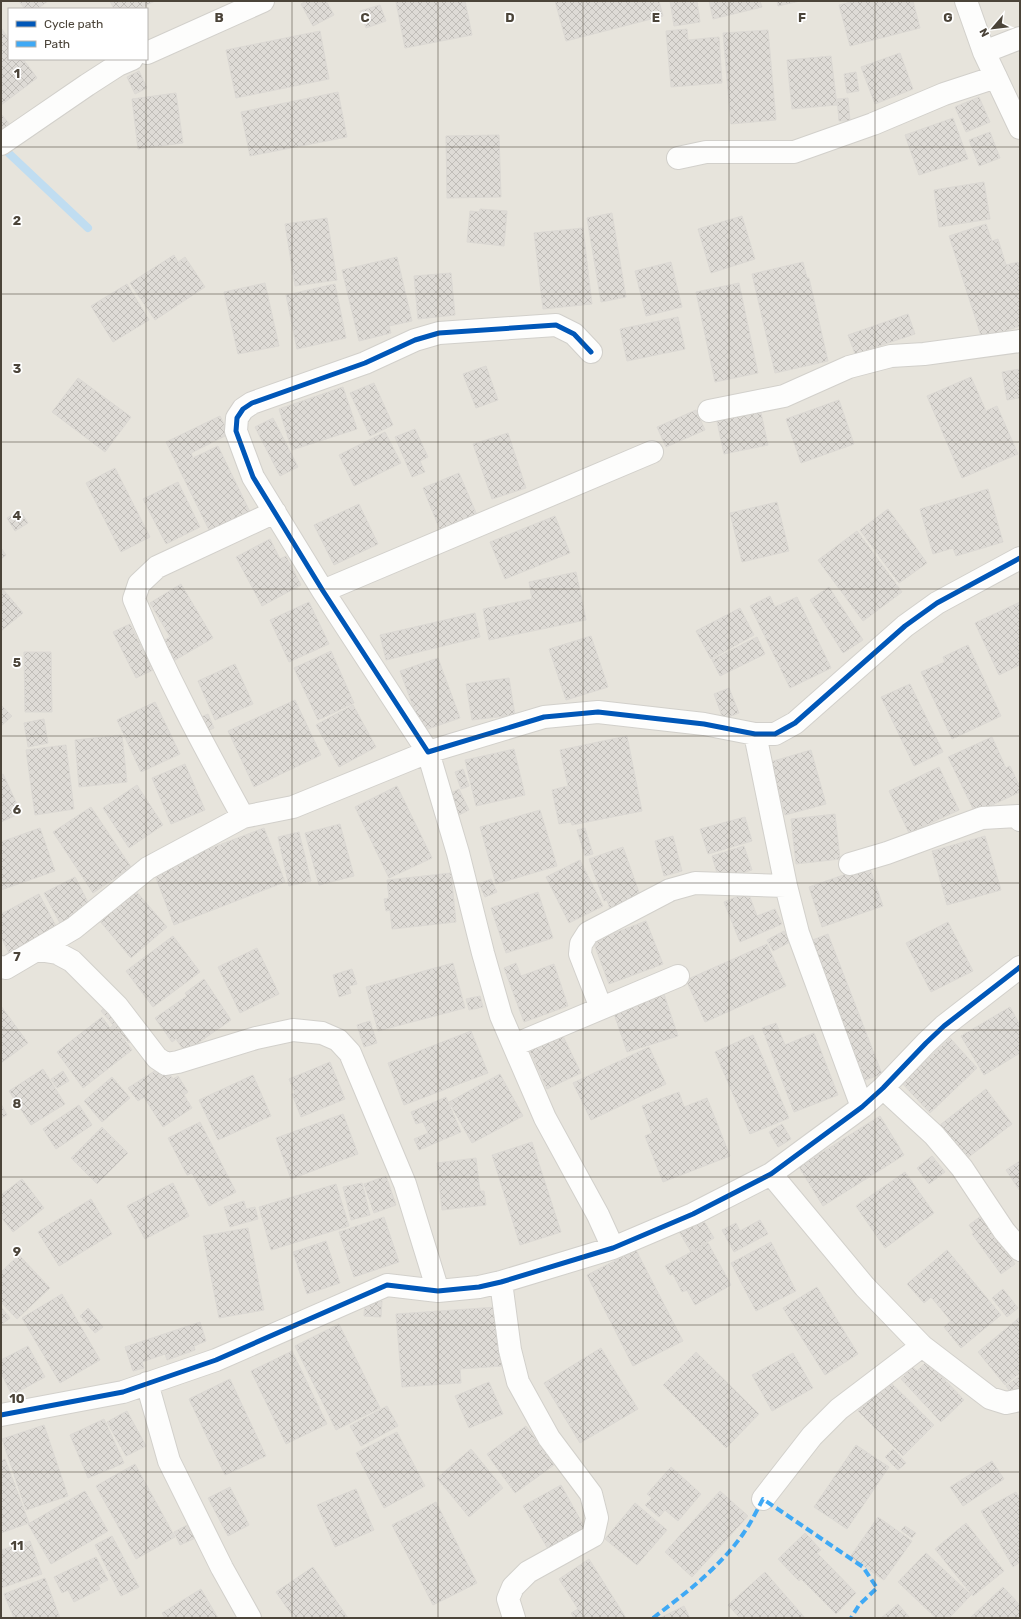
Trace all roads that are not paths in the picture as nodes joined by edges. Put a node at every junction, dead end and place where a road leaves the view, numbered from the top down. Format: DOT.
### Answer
graph roads {
  1 [pos="263,1"];
  2 [pos="966,1"];
  3 [pos="1020,38"];
  4 [pos="148,52"];
  5 [pos="984,52"];
  6 [pos="130,60"];
  7 [pos="996,77"];
  8 [pos="1020,128"];
  9 [pos="1,144"];
  10 [pos="678,158"];
  11 [pos="1020,341"];
  12 [pos="591,352"];
  13 [pos="710,411"];
  14 [pos="652,452"];
  15 [pos="275,512"];
  16 [pos="1020,558"];
  17 [pos="323,591"];
  18 [pos="755,734"];
  19 [pos="428,752"];
  20 [pos="243,817"];
  21 [pos="1020,820"];
  22 [pos="850,864"];
  23 [pos="786,886"];
  24 [pos="39,950"];
  25 [pos="1,967"];
  26 [pos="1020,967"];
  27 [pos="678,976"];
  28 [pos="601,1008"];
  29 [pos="514,1045"];
  30 [pos="883,1088"];
  31 [pos="862,1107"];
  32 [pos="771,1174"];
  33 [pos="613,1248"];
  34 [pos="1020,1250"];
  35 [pos="501,1282"];
  36 [pos="438,1291"];
  37 [pos="922,1346"];
  38 [pos="147,1383"];
  39 [pos="1020,1400"];
  40 [pos="1,1415"];
  41 [pos="764,1499"];
  42 [pos="250,1618"];
  43 [pos="514,1618"];
  1 -- 4 [label="street"];
  2 -- 5 [label="street"];
  3 -- 5 [label="street"];
  5 -- 7 [label="street"];
  6 -- 9 [label="street"];
  7 -- 8 [label="street"];
  7 -- 10 [label="street"];
  11 -- 13 [label="street"];
  12 -- 15 [label="street"];
  14 -- 17 [label="street"];
  15 -- 17 [label="street"];
  15 -- 20 [label="street"];
  16 -- 18 [label="street"];
  17 -- 19 [label="street"];
  18 -- 19 [label="street"];
  18 -- 23 [label="street"];
  19 -- 20 [label="street"];
  19 -- 29 [label="street"];
  20 -- 24 [label="street"];
  21 -- 22 [label="street"];
  23 -- 28 [label="street"];
  23 -- 31 [label="street"];
  24 -- 25 [label="street"];
  24 -- 36 [label="street"];
  26 -- 30 [label="street"];
  27 -- 28 [label="street"];
  28 -- 29 [label="street"];
  29 -- 33 [label="street"];
  30 -- 31 [label="street"];
  30 -- 34 [label="street"];
  31 -- 32 [label="street"];
  32 -- 33 [label="street"];
  32 -- 37 [label="street"];
  33 -- 35 [label="street"];
  35 -- 36 [label="street"];
  35 -- 43 [label="street"];
  36 -- 38 [label="street"];
  37 -- 39 [label="street"];
  37 -- 41 [label="street"];
  38 -- 40 [label="street"];
  38 -- 42 [label="street"];
}
